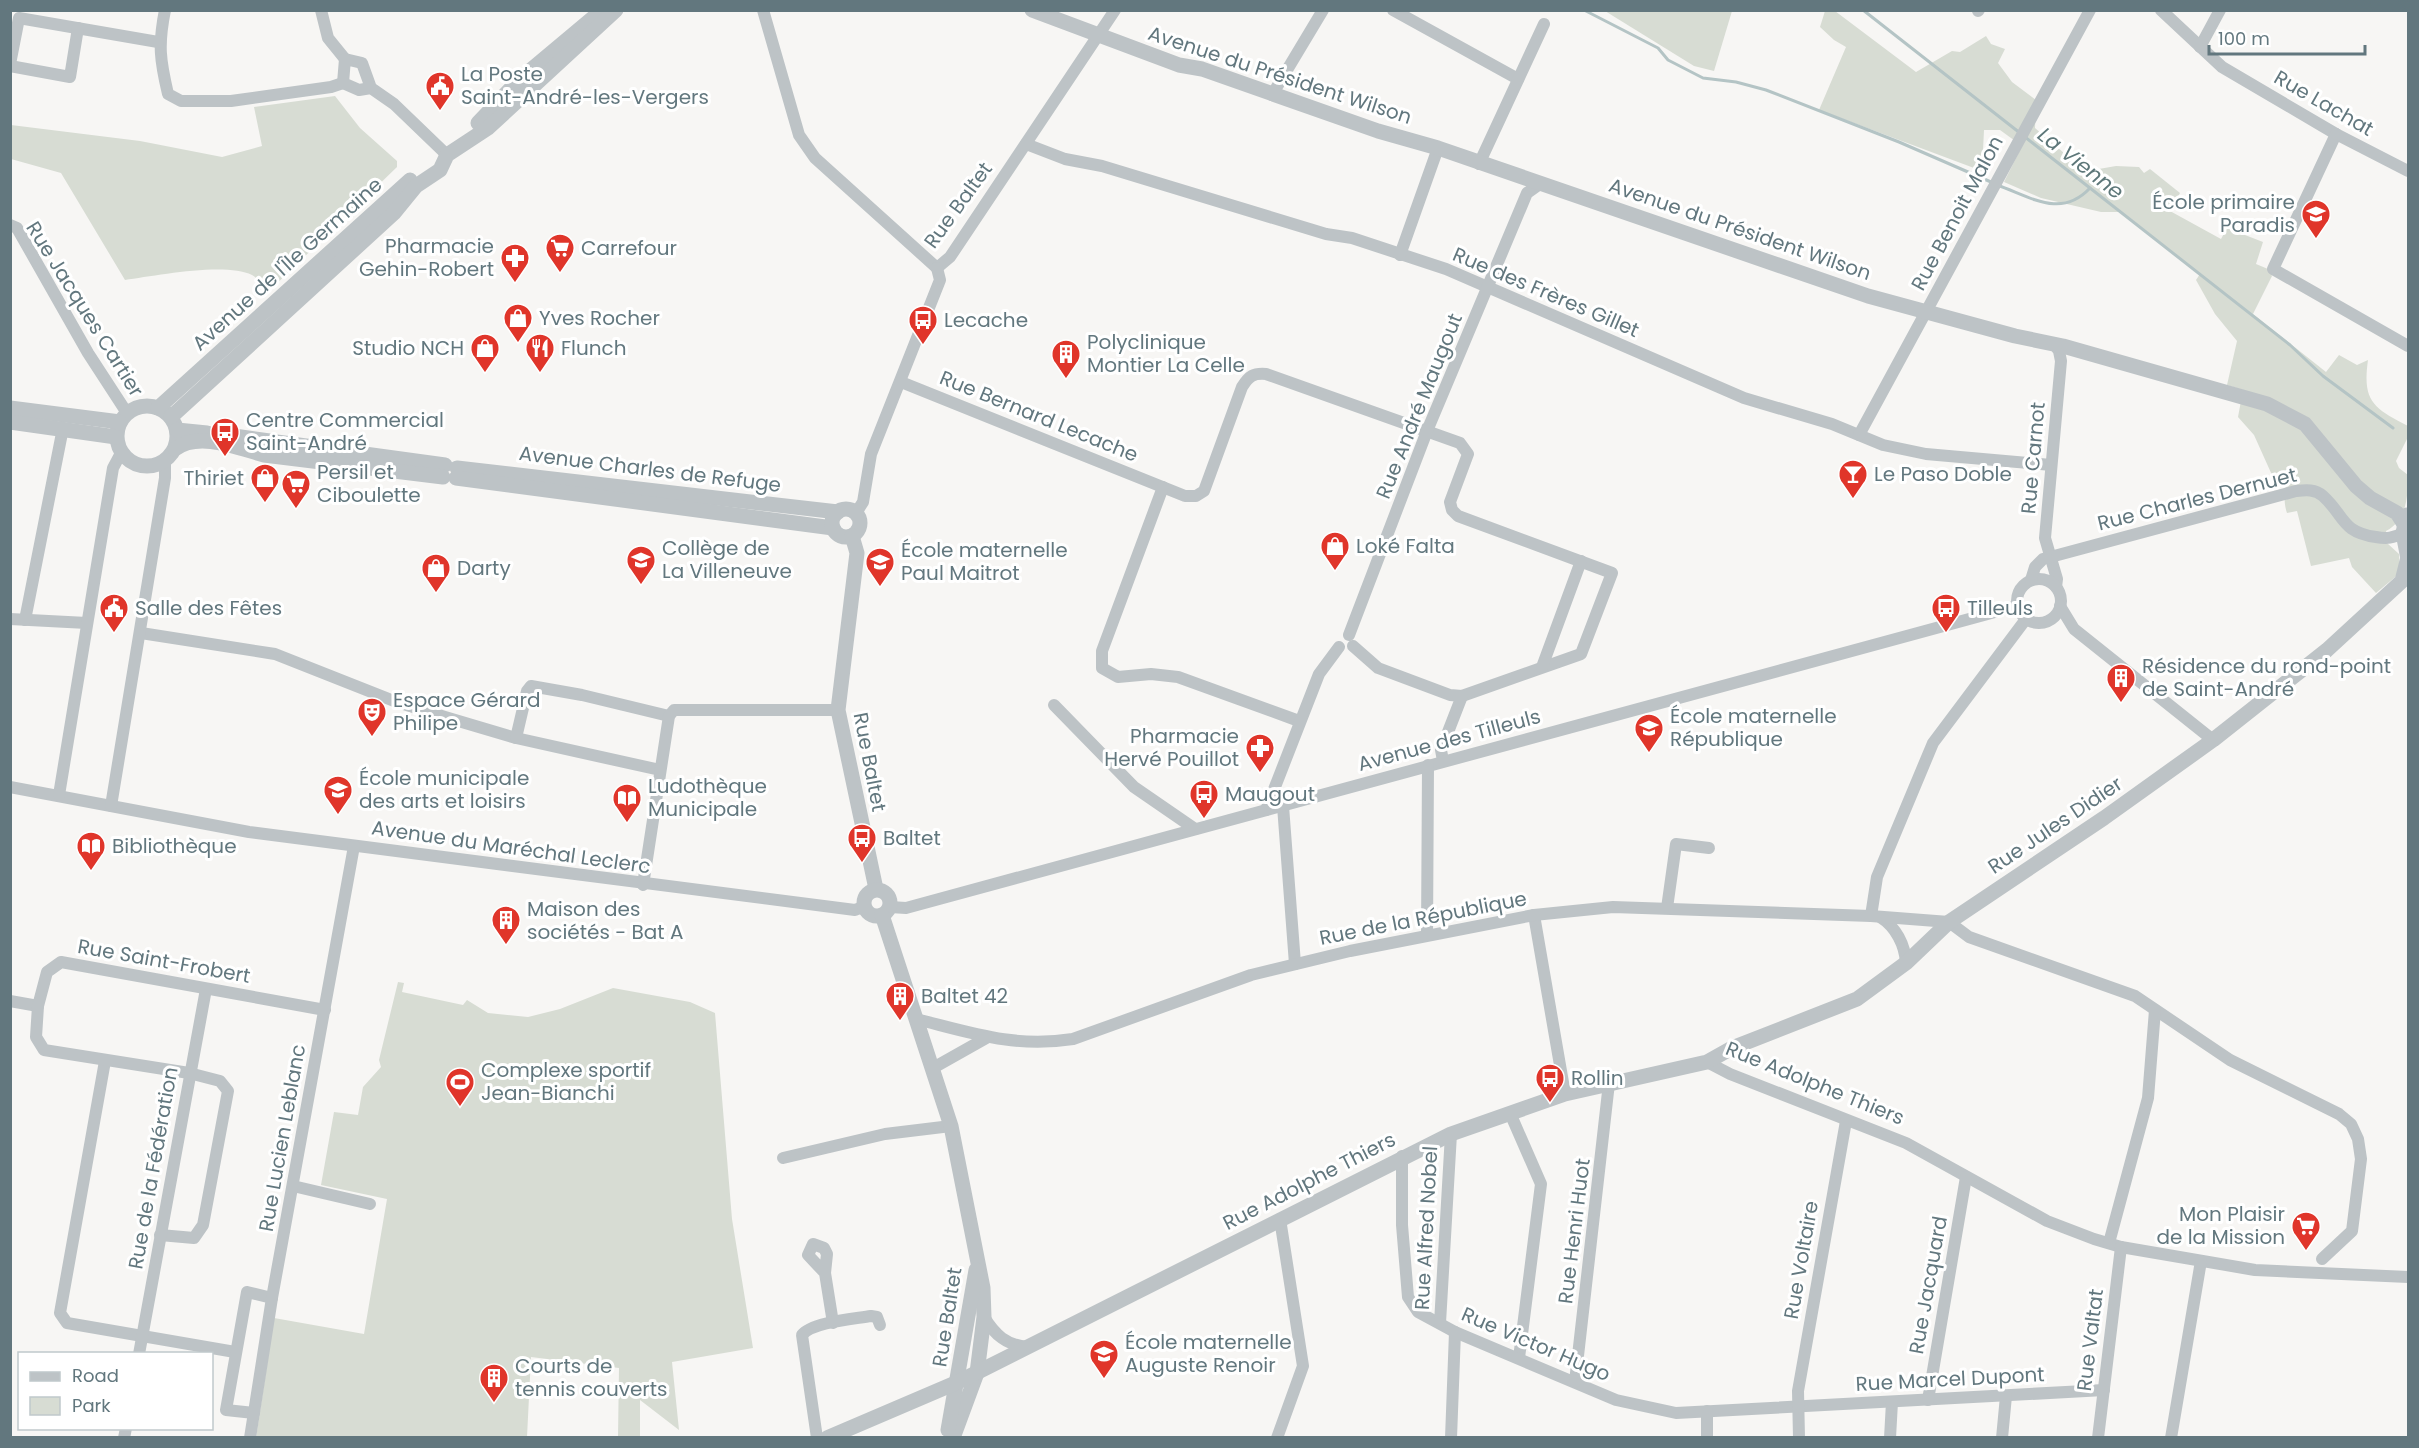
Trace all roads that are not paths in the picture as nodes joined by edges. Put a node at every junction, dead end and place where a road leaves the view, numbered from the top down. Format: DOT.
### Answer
graph roads {
  1 [pos="165,10"];
  2 [pos="321,10"];
  3 [pos="602,10"];
  4 [pos="616,10"];
  5 [pos="763,10"];
  6 [pos="1032,10"];
  7 [pos="1115,10"];
  8 [pos="1323,10"];
  9 [pos="1393,10"];
  10 [pos="2090,10"];
  11 [pos="2161,10"];
  12 [pos="2220,10"];
  13 [pos="1065,17"];
  14 [pos="1544,24"];
  15 [pos="78,28"];
  16 [pos="1097,36"];
  17 [pos="158,42"];
  18 [pos="2200,47"];
  19 [pos="345,59"];
  20 [pos="10,65"];
  21 [pos="1518,79"];
  22 [pos="343,83"];
  23 [pos="371,88"];
  24 [pos="1272,95"];
  25 [pos="2336,134"];
  26 [pos="1026,144"];
  27 [pos="1438,148"];
  28 [pos="447,155"];
  29 [pos="1479,164"];
  30 [pos="2409,171"];
  31 [pos="1520,176"];
  32 [pos="1541,183"];
  33 [pos="1527,193"];
  34 [pos="10,225"];
  35 [pos="1400,255"];
  36 [pos="937,268"];
  37 [pos="1488,288"];
  38 [pos="1927,311"];
  39 [pos="2053,343"];
  40 [pos="2409,346"];
  41 [pos="2073,349"];
  42 [pos="2061,361"];
  43 [pos="901,382"];
  44 [pos="10,408"];
  45 [pos="169,418"];
  46 [pos="10,422"];
  47 [pos="121,424"];
  48 [pos="63,429"];
  49 [pos="1427,431"];
  50 [pos="1859,435"];
  51 [pos="175,449"];
  52 [pos="121,453"];
  53 [pos="165,461"];
  54 [pos="2051,465"];
  55 [pos="450,472"];
  56 [pos="1162,487"];
  57 [pos="838,512"];
  58 [pos="856,513"];
  59 [pos="2405,523"];
  60 [pos="833,528"];
  61 [pos="852,536"];
  62 [pos="2050,557"];
  63 [pos="2408,558"];
  64 [pos="1581,561"];
  65 [pos="2031,580"];
  66 [pos="2405,580"];
  67 [pos="2056,587"];
  68 [pos="2018,606"];
  69 [pos="2060,606"];
  70 [pos="10,619"];
  71 [pos="2026,619"];
  72 [pos="25,620"];
  73 [pos="2046,622"];
  74 [pos="87,623"];
  75 [pos="2074,629"];
  76 [pos="141,633"];
  77 [pos="1351,640"];
  78 [pos="1542,667"];
  79 [pos="1462,696"];
  80 [pos="1054,705"];
  81 [pos="838,710"];
  82 [pos="669,716"];
  83 [pos="1299,721"];
  84 [pos="516,738"];
  85 [pos="2213,740"];
  86 [pos="1443,761"];
  87 [pos="1428,765"];
  88 [pos="660,770"];
  89 [pos="10,787"];
  90 [pos="59,795"];
  91 [pos="111,806"];
  92 [pos="1283,806"];
  93 [pos="1266,810"];
  94 [pos="1195,829"];
  95 [pos="354,846"];
  96 [pos="1709,848"];
  97 [pos="643,885"];
  98 [pos="876,889"];
  99 [pos="860,908"];
  100 [pos="1667,908"];
  101 [pos="886,911"];
  102 [pos="1534,915"];
  103 [pos="1875,916"];
  104 [pos="1949,922"];
  105 [pos="1427,935"];
  106 [pos="1906,963"];
  107 [pos="1295,964"];
  108 [pos="206,989"];
  109 [pos="10,1001"];
  110 [pos="38,1006"];
  111 [pos="325,1010"];
  112 [pos="2155,1010"];
  113 [pos="916,1019"];
  114 [pos="988,1037"];
  115 [pos="105,1061"];
  116 [pos="1707,1062"];
  117 [pos="933,1068"];
  118 [pos="189,1073"];
  119 [pos="1609,1083"];
  120 [pos="1565,1094"];
  121 [pos="1510,1113"];
  122 [pos="1846,1120"];
  123 [pos="951,1126"];
  124 [pos="1450,1134"];
  125 [pos="1402,1156"];
  126 [pos="783,1158"];
  127 [pos="1966,1177"];
  128 [pos="293,1186"];
  129 [pos="370,1204"];
  130 [pos="1280,1219"];
  131 [pos="160,1235"];
  132 [pos="2109,1244"];
  133 [pos="2121,1247"];
  134 [pos="978,1258"];
  135 [pos="2322,1259"];
  136 [pos="2201,1261"];
  137 [pos="825,1273"];
  138 [pos="2409,1277"];
  139 [pos="272,1298"];
  140 [pos="984,1317"];
  141 [pos="833,1323"];
  142 [pos="1440,1323"];
  143 [pos="880,1325"];
  144 [pos="1455,1332"];
  145 [pos="142,1335"];
  146 [pos="1029,1347"];
  147 [pos="139,1352"];
  148 [pos="236,1352"];
  149 [pos="1519,1358"];
  150 [pos="977,1373"];
  151 [pos="958,1382"];
  152 [pos="1575,1382"];
  153 [pos="2104,1390"];
  154 [pos="2006,1396"];
  155 [pos="1928,1400"];
  156 [pos="1892,1402"];
  157 [pos="1799,1407"];
  158 [pos="1707,1411"];
  159 [pos="254,1413"];
  160 [pos="250,1437"];
  161 [pos="817,1437"];
  162 [pos="827,1437"];
  163 [pos="947,1437"];
  164 [pos="953,1437"];
  165 [pos="1277,1437"];
  166 [pos="1451,1437"];
  167 [pos="1707,1437"];
  168 [pos="1798,1437"];
  169 [pos="1890,1437"];
  170 [pos="2002,1437"];
  171 [pos="2098,1437"];
  172 [pos="2170,1437"];
  1 -- 17 [label="street"];
  2 -- 19 [label="street"];
  3 -- 28 [label="street, Avenue de l'Île Germaine"];
  4 -- 28 [label="street, Avenue de l'Île Germaine"];
  5 -- 36 [label="street"];
  6 -- 13 [label="street, Avenue du Président Wilson"];
  7 -- 16 [label="street, Rue Baltet"];
  8 -- 24 [label="street"];
  9 -- 21 [label="street"];
  10 -- 38 [label="street, Rue Benoit Malon"];
  11 -- 18 [label="street, Rue Lachat"];
  12 -- 18 [label="street"];
  13 -- 16 [label="street, Avenue du Président Wilson"];
  14 -- 21 [label="street"];
  15 -- 17 [label="street"];
  15 -- 20 [label="street"];
  15 -- 20 [label="street"];
  16 -- 24 [label="street, Avenue du Président Wilson"];
  16 -- 26 [label="street, Rue Baltet"];
  17 -- 22 [label="street"];
  18 -- 25 [label="street, Rue Lachat"];
  19 -- 22 [label="street"];
  19 -- 23 [label="street"];
  21 -- 29 [label="street"];
  22 -- 23 [label="street"];
  23 -- 28 [label="street"];
  24 -- 27 [label="street, Avenue du Président Wilson"];
  25 -- 30 [label="street, Rue Lachat"];
  25 -- 40 [label="street"];
  26 -- 35 [label="street, Rue des Frères Gillet"];
  26 -- 36 [label="street, Rue Baltet"];
  27 -- 29 [label="street, Avenue du Président Wilson"];
  27 -- 35 [label="street"];
  28 -- 45 [label="street, Avenue de l'Île Germaine"];
  29 -- 31 [label="street, Avenue du Président Wilson"];
  31 -- 32 [label="street, Avenue du Président Wilson"];
  31 -- 33 [label="street"];
  32 -- 33 [label="street"];
  32 -- 38 [label="street, Avenue du Président Wilson"];
  33 -- 37 [label="street, Rue André Maugout"];
  34 -- 47 [label="street, Rue Jacques Cartier"];
  35 -- 37 [label="street, Rue des Frères Gillet"];
  36 -- 43 [label="street, Rue Baltet"];
  37 -- 49 [label="street, Rue André Maugout"];
  37 -- 50 [label="street, Rue des Frères Gillet"];
  38 -- 39 [label="street, Avenue du Président Wilson"];
  38 -- 50 [label="street, Rue Benoit Malon"];
  39 -- 41 [label="street, Avenue du Président Wilson"];
  39 -- 42 [label="street, Rue Carnot"];
  41 -- 42 [label="street"];
  41 -- 59 [label="street, Avenue du Président Wilson"];
  42 -- 54 [label="street, Rue Carnot"];
  43 -- 56 [label="street, Rue Bernard Lecache"];
  43 -- 58 [label="street, Rue Baltet"];
  44 -- 47 [label="street"];
  45 -- 47 [label="street"];
  45 -- 51 [label="street"];
  45 -- 55 [label="street, Avenue Charles de Refuge"];
  46 -- 48 [label="street"];
  47 -- 48 [label="street"];
  47 -- 52 [label="street"];
  48 -- 72 [label="street"];
  49 -- 56 [label="street, Rue Bernard Lecache"];
  49 -- 64 [label="street"];
  49 -- 77 [label="street, Rue André Maugout"];
  50 -- 54 [label="street, Rue des Frères Gillet"];
  51 -- 53 [label="street"];
  51 -- 55 [label="street, Avenue Charles de Refuge"];
  52 -- 53 [label="street"];
  52 -- 74 [label="street"];
  53 -- 76 [label="street"];
  54 -- 62 [label="street, Rue Carnot"];
  55 -- 57 [label="street, Avenue Charles de Refuge"];
  55 -- 60 [label="street, Avenue Charles de Refuge"];
  56 -- 83 [label="street"];
  57 -- 58 [label="street"];
  57 -- 60 [label="street"];
  58 -- 61 [label="street"];
  59 -- 62 [label="street, Rue Charles Dernuet"];
  59 -- 63 [label="street"];
  60 -- 61 [label="street"];
  61 -- 81 [label="street, Rue Baltet"];
  62 -- 65 [label="street"];
  62 -- 67 [label="street, Rue Carnot"];
  63 -- 66 [label="street, Rue Jules Didier"];
  64 -- 78 [label="street"];
  64 -- 78 [label="street"];
  65 -- 67 [label="street"];
  65 -- 68 [label="street"];
  66 -- 85 [label="street, Rue Jules Didier"];
  67 -- 69 [label="street"];
  68 -- 71 [label="street"];
  68 -- 86 [label="street, Avenue des Tilleuls"];
  69 -- 73 [label="street"];
  69 -- 75 [label="street"];
  70 -- 72 [label="street"];
  71 -- 73 [label="street"];
  71 -- 103 [label="street"];
  72 -- 74 [label="street"];
  73 -- 75 [label="street"];
  74 -- 90 [label="street"];
  75 -- 85 [label="street"];
  76 -- 84 [label="street"];
  76 -- 91 [label="street"];
  77 -- 79 [label="street"];
  77 -- 83 [label="street, Rue André Maugout"];
  78 -- 79 [label="street"];
  79 -- 86 [label="street"];
  80 -- 94 [label="street"];
  81 -- 82 [label="street"];
  81 -- 98 [label="street, Rue Baltet"];
  82 -- 84 [label="street"];
  82 -- 88 [label="street"];
  83 -- 93 [label="street"];
  84 -- 88 [label="street"];
  85 -- 104 [label="street, Rue Jules Didier"];
  86 -- 87 [label="street, Avenue des Tilleuls"];
  87 -- 92 [label="street, Avenue des Tilleuls"];
  87 -- 105 [label="street"];
  88 -- 97 [label="street"];
  89 -- 90 [label="street, Avenue du Maréchal Leclerc"];
  90 -- 91 [label="street, Avenue du Maréchal Leclerc"];
  91 -- 95 [label="street, Avenue du Maréchal Leclerc"];
  92 -- 93 [label="street, Avenue des Tilleuls"];
  92 -- 107 [label="street"];
  93 -- 94 [label="street, Avenue des Tilleuls"];
  94 -- 101 [label="street, Avenue des Tilleuls"];
  95 -- 97 [label="street, Avenue du Maréchal Leclerc"];
  95 -- 111 [label="street, Rue Lucien Leblanc"];
  96 -- 100 [label="street"];
  97 -- 99 [label="street, Avenue du Maréchal Leclerc"];
  98 -- 99 [label="street"];
  98 -- 101 [label="street, Rue Baltet"];
  99 -- 101 [label="street"];
  100 -- 102 [label="street, Rue de la République"];
  100 -- 103 [label="street, Rue de la République"];
  101 -- 113 [label="street, Rue Baltet"];
  102 -- 105 [label="street, Rue de la République"];
  102 -- 120 [label="street"];
  103 -- 104 [label="street, Rue de la République"];
  103 -- 106 [label="street"];
  104 -- 106 [label="street, Rue Jules Didier"];
  104 -- 112 [label="street"];
  105 -- 107 [label="street, Rue de la République"];
  106 -- 116 [label="street, Rue Jules Didier"];
  107 -- 114 [label="street, Rue de la République"];
  108 -- 110 [label="street, Rue Saint-Frobert"];
  108 -- 111 [label="street, Rue Saint-Frobert"];
  108 -- 118 [label="street, Rue de la Fédération"];
  109 -- 110 [label="street"];
  110 -- 115 [label="street, Rue Saint-Frobert"];
  111 -- 128 [label="street, Rue Lucien Leblanc"];
  112 -- 132 [label="street"];
  112 -- 135 [label="street"];
  113 -- 114 [label="street, Rue de la République"];
  113 -- 117 [label="street, Rue Baltet"];
  114 -- 117 [label="street"];
  115 -- 118 [label="street, Rue Saint-Frobert"];
  115 -- 145 [label="street"];
  116 -- 119 [label="street, Rue Adolphe Thiers"];
  116 -- 122 [label="street, Rue Adolphe Thiers"];
  117 -- 123 [label="street, Rue Baltet"];
  118 -- 131 [label="street, Rue de la Fédération"];
  118 -- 131 [label="street, Rue Saint-Frobert"];
  119 -- 120 [label="street, Rue Adolphe Thiers"];
  119 -- 152 [label="street, Rue Henri Huot"];
  120 -- 121 [label="street, Rue Adolphe Thiers"];
  121 -- 124 [label="street, Rue Adolphe Thiers"];
  121 -- 149 [label="street"];
  122 -- 127 [label="street, Rue Adolphe Thiers"];
  122 -- 157 [label="street, Rue Voltaire"];
  123 -- 126 [label="street"];
  123 -- 134 [label="street, Rue Baltet"];
  124 -- 125 [label="street, Rue Adolphe Thiers"];
  124 -- 142 [label="street, Rue Alfred Nobel"];
  125 -- 130 [label="street, Rue Adolphe Thiers"];
  125 -- 142 [label="street, Rue Victor Hugo"];
  127 -- 132 [label="street, Rue Adolphe Thiers"];
  127 -- 155 [label="street, Rue Jacquard"];
  128 -- 129 [label="street"];
  128 -- 139 [label="street, Rue Lucien Leblanc"];
  130 -- 146 [label="street, Rue Adolphe Thiers"];
  130 -- 165 [label="street"];
  131 -- 145 [label="street, Rue de la Fédération"];
  132 -- 133 [label="street, Rue Adolphe Thiers"];
  133 -- 136 [label="street, Rue Adolphe Thiers"];
  133 -- 153 [label="street, Rue Valtat"];
  134 -- 140 [label="street, Rue Baltet"];
  134 -- 151 [label="street, Rue Baltet"];
  136 -- 138 [label="street, Rue Adolphe Thiers"];
  136 -- 172 [label="street"];
  137 -- 141 [label="street"];
  139 -- 148 [label="street"];
  139 -- 159 [label="street, Rue Lucien Leblanc"];
  140 -- 146 [label="street, Rue Baltet"];
  140 -- 150 [label="street, Rue Baltet"];
  141 -- 143 [label="street"];
  141 -- 161 [label="street"];
  142 -- 144 [label="street, Rue Victor Hugo"];
  144 -- 149 [label="street, Rue Victor Hugo"];
  144 -- 166 [label="street"];
  145 -- 147 [label="street, Rue de la Fédération"];
  145 -- 148 [label="street"];
  146 -- 150 [label="street, Rue Adolphe Thiers"];
  148 -- 159 [label="street"];
  149 -- 152 [label="street, Rue Victor Hugo"];
  150 -- 151 [label="street, Rue Adolphe Thiers"];
  150 -- 164 [label="street, Rue Baltet"];
  151 -- 162 [label="street, Rue Adolphe Thiers"];
  151 -- 163 [label="street, Rue Baltet"];
  152 -- 158 [label="street, Rue Victor Hugo"];
  153 -- 154 [label="street, Rue Marcel Dupont"];
  153 -- 171 [label="street, Rue Valtat"];
  154 -- 155 [label="street, Rue Marcel Dupont"];
  154 -- 170 [label="street"];
  155 -- 156 [label="street, Rue Marcel Dupont"];
  156 -- 157 [label="street, Rue Marcel Dupont"];
  156 -- 169 [label="street"];
  157 -- 158 [label="street, Rue Victor Hugo"];
  157 -- 168 [label="street, Rue Voltaire"];
  158 -- 167 [label="street"];
  159 -- 160 [label="street, Rue Lucien Leblanc"];
}
